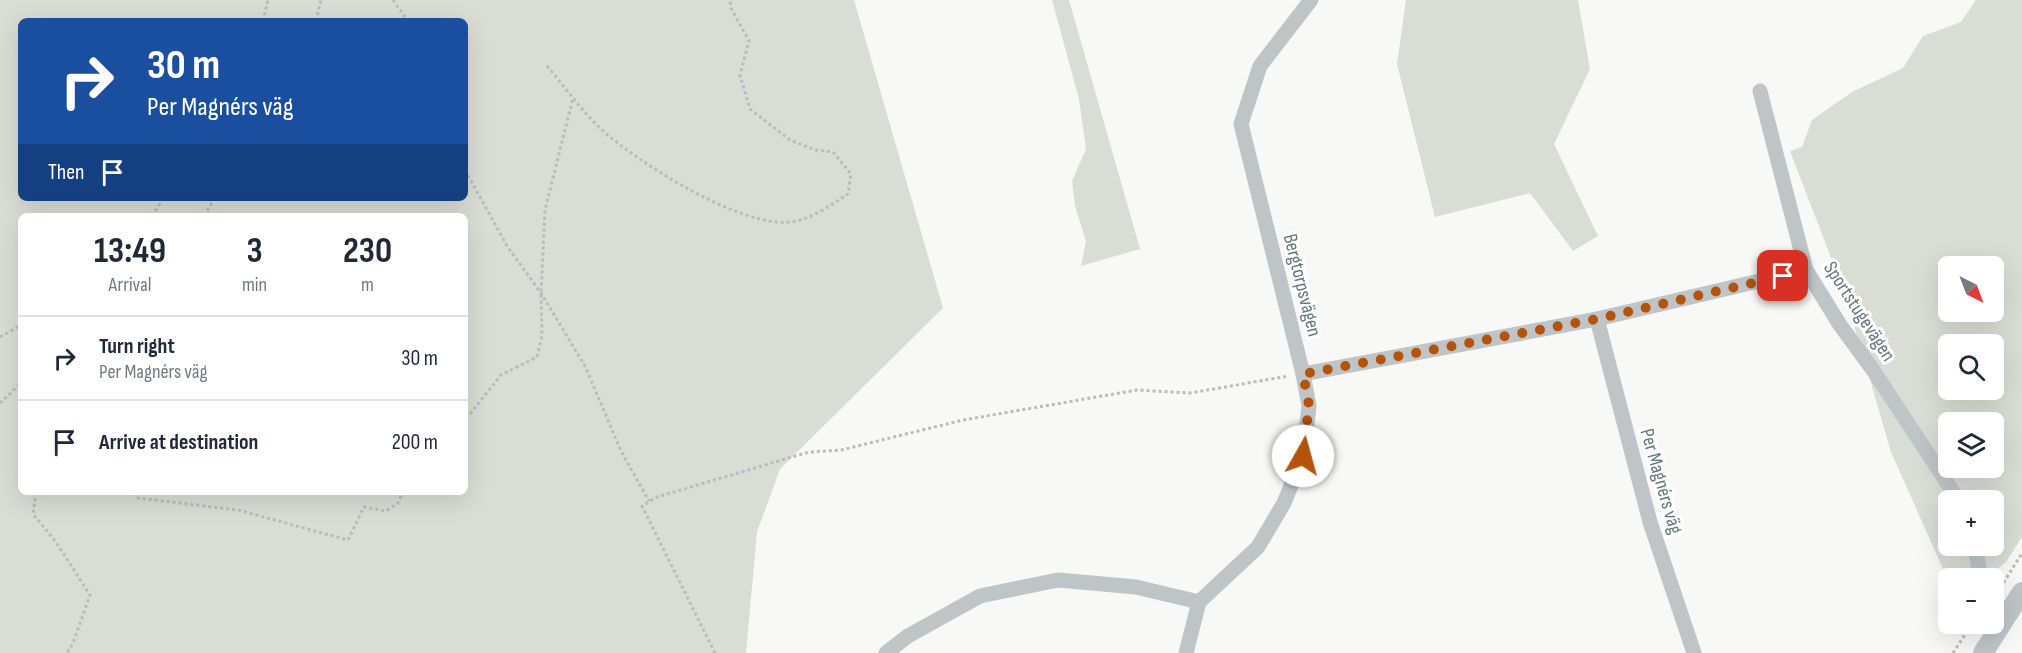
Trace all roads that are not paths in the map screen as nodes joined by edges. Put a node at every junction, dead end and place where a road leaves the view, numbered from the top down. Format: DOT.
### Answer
graph roads {
  1 [pos="1311,0"];
  2 [pos="1760,91"];
  3 [pos="1806,270"];
  4 [pos="1597,319"];
  5 [pos="1303,374"];
  6 [pos="1952,490"];
  7 [pos="2022,592"];
  8 [pos="1199,603"];
  9 [pos="2004,612"];
  10 [pos="1991,634"];
  11 [pos="886,653"];
  12 [pos="1186,653"];
  13 [pos="1695,653"];
  14 [pos="1983,653"];
  1 -- 5 [label="street, Bergtorpsvägen"];
  2 -- 3 [label="street, Sportstugevägen"];
  3 -- 4 [label="street"];
  3 -- 6 [label="street, Sportstugevägen"];
  4 -- 5 [label="street"];
  4 -- 13 [label="street, Per Magnérs väg"];
  5 -- 8 [label="street, Bergtorpsvägen"];
  7 -- 9 [label="street"];
  8 -- 11 [label="street"];
  8 -- 12 [label="street"];
  10 -- 14 [label="street"];
}
